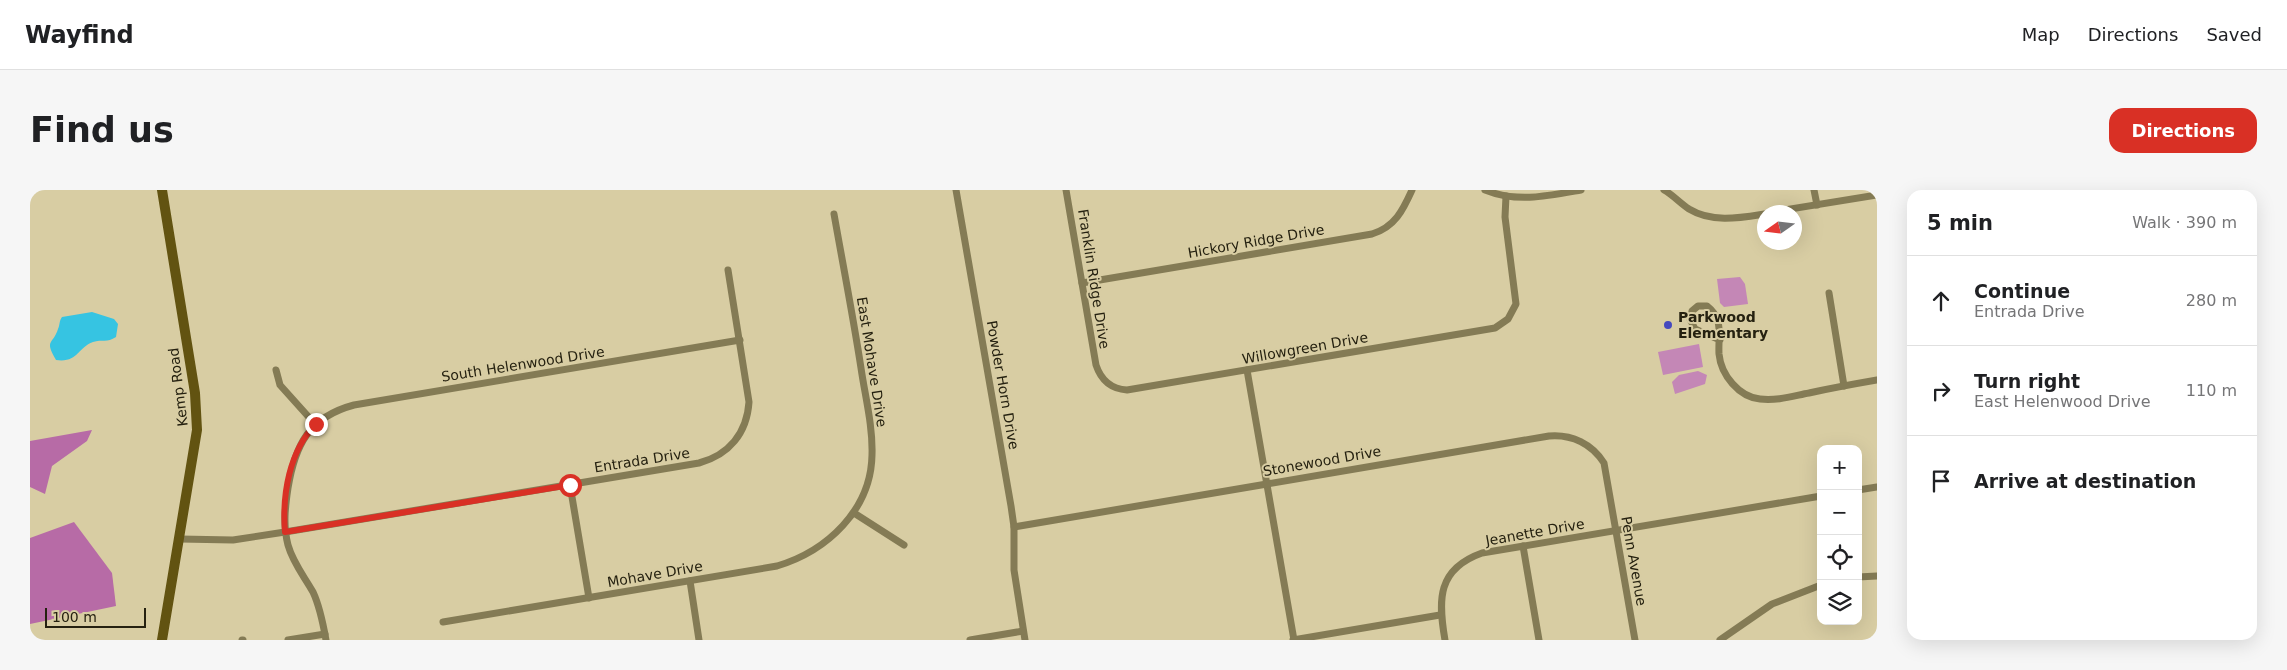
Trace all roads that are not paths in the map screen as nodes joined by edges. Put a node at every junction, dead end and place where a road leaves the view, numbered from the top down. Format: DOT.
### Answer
graph roads {
  1 [pos="162,190"];
  2 [pos="956,190"];
  3 [pos="1066,190"];
  4 [pos="1412,190"];
  5 [pos="1485,190"];
  6 [pos="1581,190"];
  7 [pos="1664,190"];
  8 [pos="1814,190"];
  9 [pos="1877,195"];
  10 [pos="1506,196"];
  11 [pos="1817,205"];
  12 [pos="1802,207"];
  13 [pos="834,214"];
  14 [pos="1757,215"];
  15 [pos="728,270"];
  16 [pos="1082,283"];
  17 [pos="1829,294"];
  18 [pos="740,340"];
  19 [pos="1720,340"];
  20 [pos="276,370"];
  21 [pos="1247,370"];
  22 [pos="1098,372"];
  23 [pos="1877,380"];
  24 [pos="1844,386"];
  25 [pos="316,424"];
  26 [pos="1266,483"];
  27 [pos="570,485"];
  28 [pos="1609,485"];
  29 [pos="1877,487"];
  30 [pos="1862,489"];
  31 [pos="1817,497"];
  32 [pos="854,513"];
  33 [pos="1014,527"];
  34 [pos="1616,531"];
  35 [pos="285,532"];
  36 [pos="180,539"];
  37 [pos="904,545"];
  38 [pos="1523,546"];
  39 [pos="1877,576"];
  40 [pos="1862,577"];
  41 [pos="690,581"];
  42 [pos="1817,586"];
  43 [pos="589,598"];
  44 [pos="1440,616"];
  45 [pos="443,622"];
  46 [pos="1023,631"];
  47 [pos="325,637"];
  48 [pos="162,640"];
  49 [pos="288,640"];
  50 [pos="699,640"];
  51 [pos="970,640"];
  52 [pos="1025,640"];
  53 [pos="1294,640"];
  54 [pos="1445,640"];
  55 [pos="1539,640"];
  56 [pos="1635,640"];
  57 [pos="1720,640"];
  1 -- 36 [label="main road, Kemp Road"];
  2 -- 33 [label="street, Powder Horn Drive"];
  3 -- 16 [label="street, Franklin Ridge Drive"];
  4 -- 16 [label="street, Hickory Ridge Drive"];
  5 -- 10 [label="street"];
  6 -- 10 [label="street"];
  7 -- 14 [label="street"];
  8 -- 11 [label="street"];
  9 -- 11 [label="street"];
  10 -- 21 [label="street, Willowgreen Drive"];
  11 -- 12 [label="street"];
  13 -- 32 [label="street, East Mohave Drive"];
  15 -- 18 [label="street"];
  16 -- 22 [label="street, Franklin Ridge Drive"];
  17 -- 24 [label="street"];
  18 -- 25 [label="street, South Helenwood Drive"];
  18 -- 27 [label="street, Entrada Drive"];
  19 -- 19 [label="street"];
  19 -- 24 [label="street"];
  20 -- 25 [label="street"];
  21 -- 22 [label="street, Willowgreen Drive"];
  21 -- 26 [label="street"];
  23 -- 24 [label="street"];
  25 -- 35 [label="street, South Helenwood Drive"];
  26 -- 28 [label="street, Stonewood Drive"];
  26 -- 33 [label="street, Stonewood Drive"];
  26 -- 53 [label="street"];
  27 -- 35 [label="street, Entrada Drive"];
  27 -- 43 [label="street"];
  28 -- 34 [label="street, Penn Avenue"];
  29 -- 30 [label="street"];
  31 -- 34 [label="street, Jeanette Drive"];
  32 -- 37 [label="street"];
  32 -- 41 [label="street, Mohave Drive"];
  33 -- 46 [label="street, Powder Horn Drive"];
  34 -- 38 [label="street, Jeanette Drive"];
  34 -- 56 [label="street, Penn Avenue"];
  35 -- 36 [label="street, Entrada Drive"];
  35 -- 47 [label="street, South Helenwood Drive"];
  36 -- 48 [label="main road, Kemp Road"];
  38 -- 44 [label="street, Jeanette Drive"];
  38 -- 55 [label="street"];
  39 -- 40 [label="street"];
  41 -- 43 [label="street, Mohave Drive"];
  41 -- 50 [label="street"];
  42 -- 57 [label="street"];
  43 -- 45 [label="street, Mohave Drive"];
  44 -- 53 [label="street"];
  44 -- 54 [label="street, Jeanette Drive"];
  46 -- 51 [label="street"];
  46 -- 52 [label="street, Powder Horn Drive"];
  47 -- 49 [label="street"];
}
